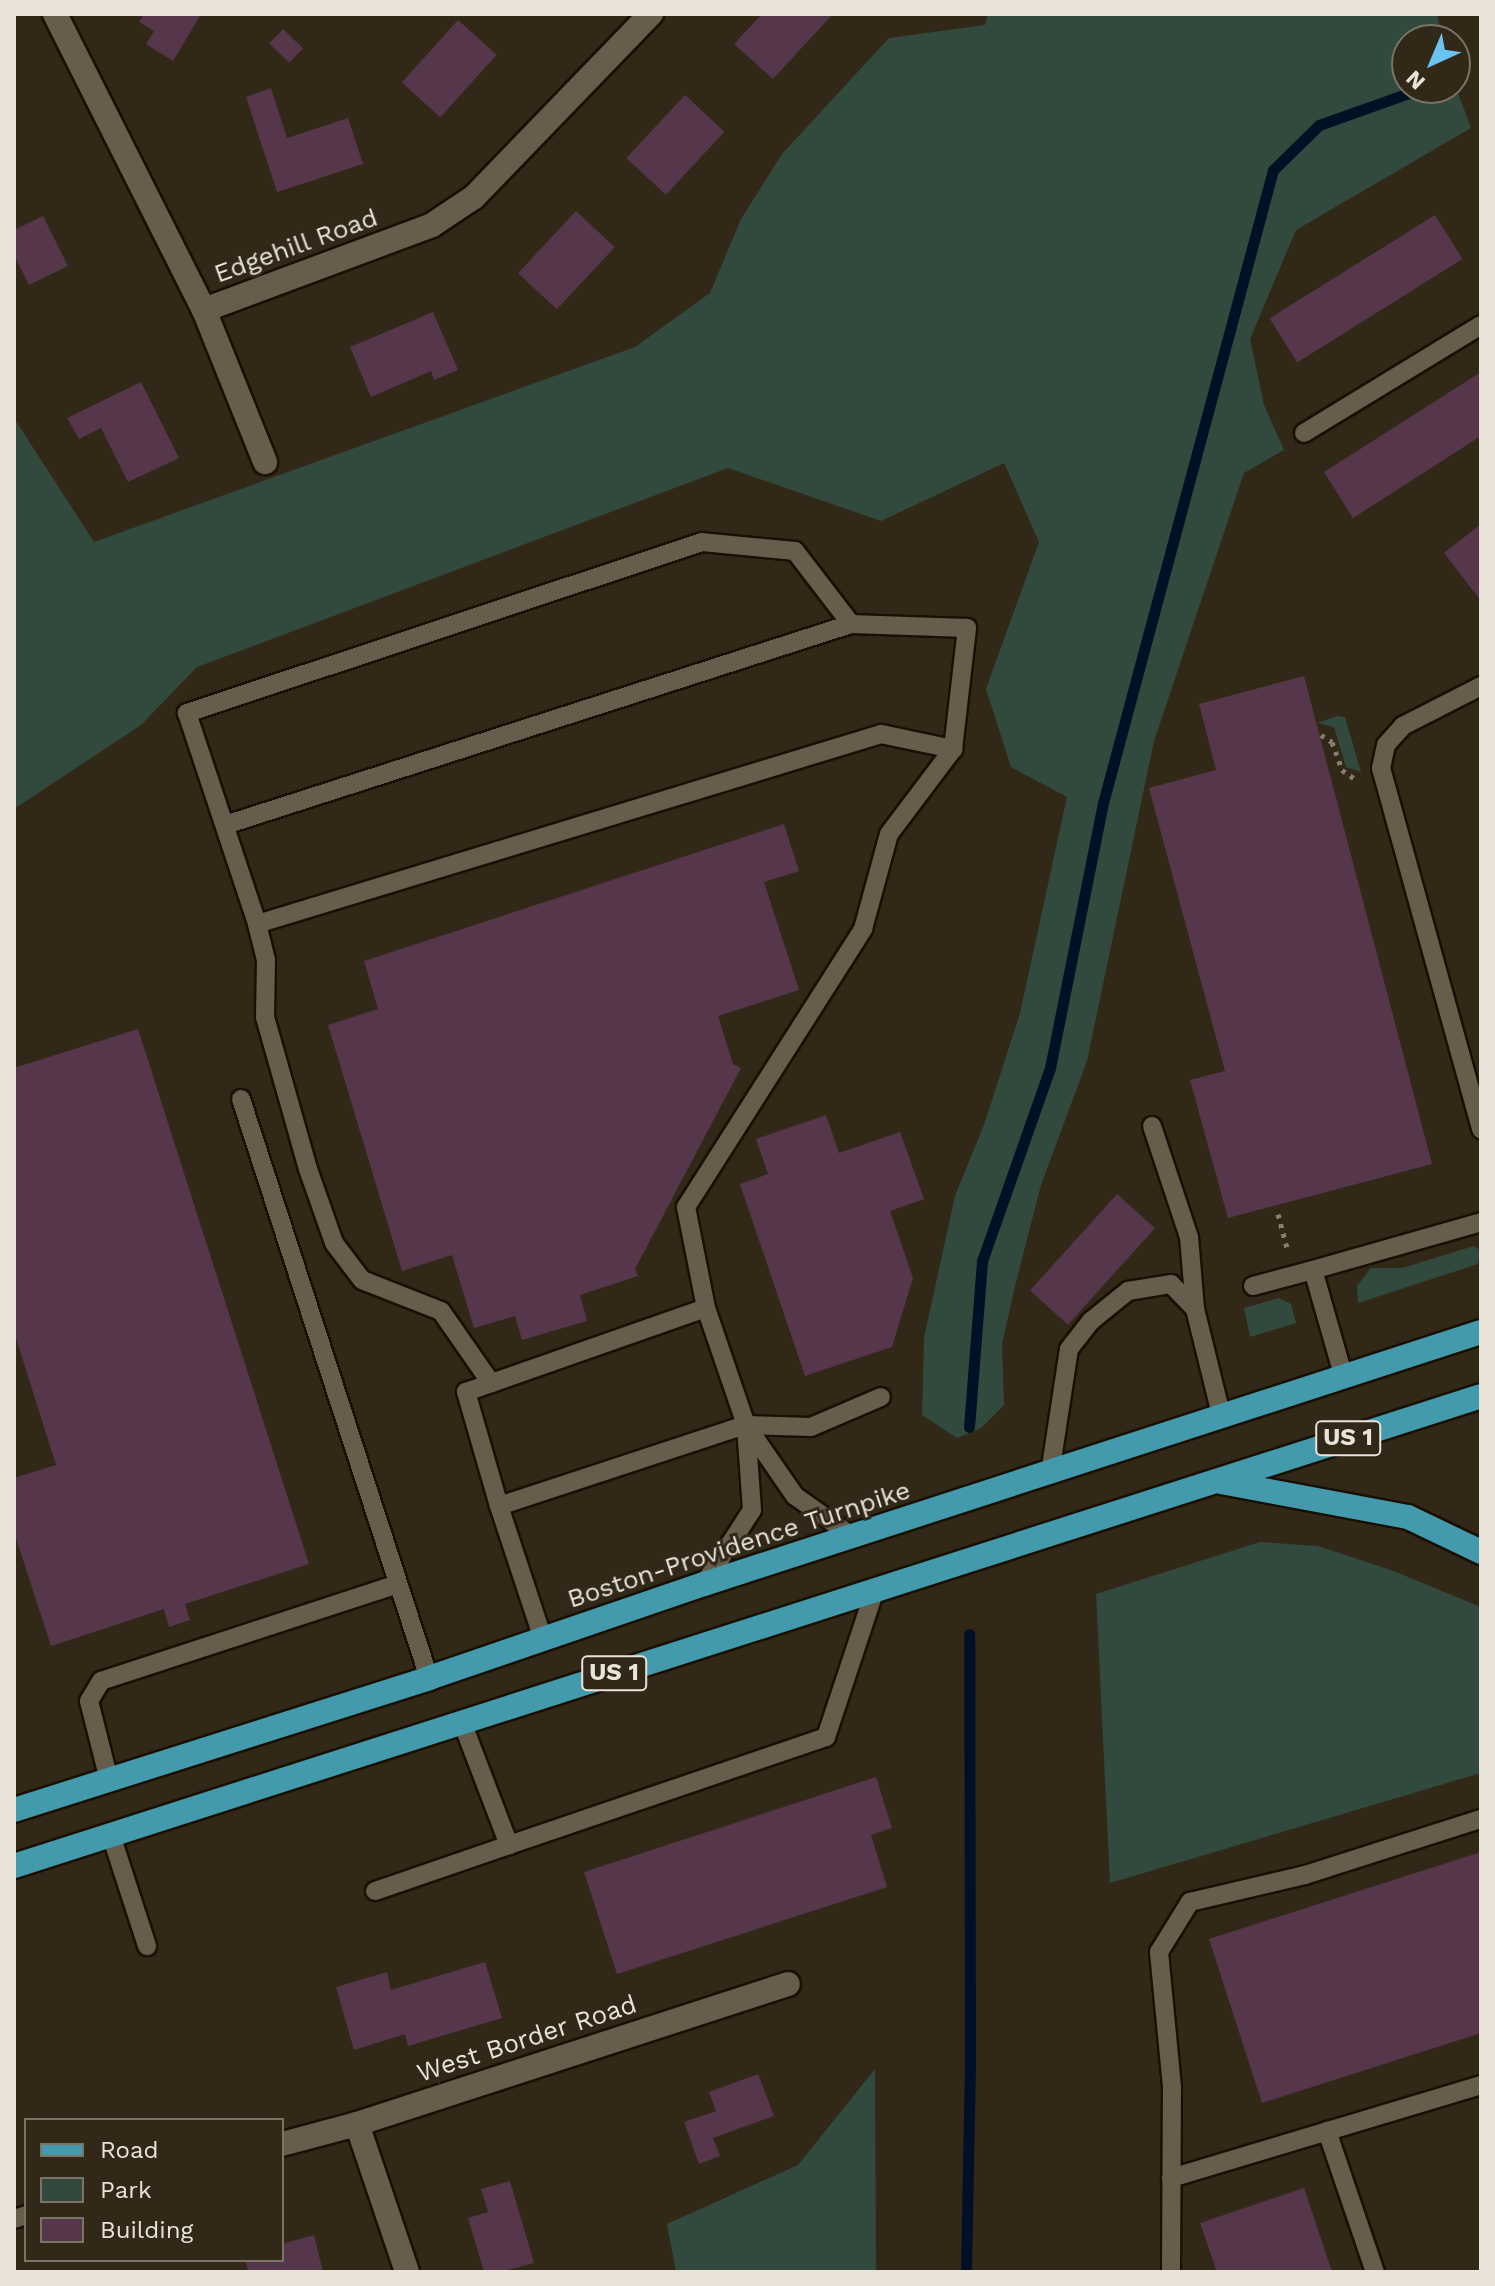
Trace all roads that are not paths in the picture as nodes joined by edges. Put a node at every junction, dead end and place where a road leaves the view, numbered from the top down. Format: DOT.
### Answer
graph roads {
  1 [pos="55,14"];
  2 [pos="651,14"];
  3 [pos="204,310"];
  4 [pos="1481,325"];
  5 [pos="1304,433"];
  6 [pos="265,462"];
  7 [pos="851,624"];
  8 [pos="1481,686"];
  9 [pos="953,749"];
  10 [pos="225,825"];
  11 [pos="257,924"];
  12 [pos="241,1099"];
  13 [pos="1152,1126"];
  14 [pos="1481,1129"];
  15 [pos="1481,1222"];
  16 [pos="1313,1270"];
  17 [pos="1253,1286"];
  18 [pos="706,1308"];
  19 [pos="1195,1309"];
  20 [pos="1481,1332"];
  21 [pos="1344,1378"];
  22 [pos="491,1383"];
  23 [pos="1481,1396"];
  24 [pos="881,1397"];
  25 [pos="1222,1418"];
  26 [pos="746,1425"];
  27 [pos="1050,1473"];
  28 [pos="1215,1481"];
  29 [pos="499,1506"];
  30 [pos="852,1536"];
  31 [pos="1481,1552"];
  32 [pos="397,1584"];
  33 [pos="704,1584"];
  34 [pos="875,1590"];
  35 [pos="543,1639"];
  36 [pos="429,1678"];
  37 [pos="462,1722"];
  38 [pos="109,1780"];
  39 [pos="14,1810"];
  40 [pos="1481,1819"];
  41 [pos="111,1835"];
  42 [pos="509,1845"];
  43 [pos="14,1866"];
  44 [pos="375,1891"];
  45 [pos="147,1946"];
  46 [pos="788,1984"];
  47 [pos="1481,2085"];
  48 [pos="357,2124"];
  49 [pos="1327,2131"];
  50 [pos="284,2143"];
  51 [pos="1171,2178"];
  52 [pos="407,2272"];
  53 [pos="1171,2272"];
  54 [pos="1375,2272"];
  1 -- 3 [label="street, Edgehill Road"];
  2 -- 3 [label="street, Edgehill Road"];
  3 -- 6 [label="street"];
  4 -- 5 [label="lane"];
  7 -- 9 [label="lane"];
  7 -- 10 [label="lane"];
  7 -- 10 [label="lane"];
  8 -- 14 [label="lane"];
  9 -- 11 [label="lane"];
  9 -- 18 [label="lane"];
  10 -- 11 [label="lane"];
  11 -- 22 [label="lane"];
  12 -- 32 [label="lane"];
  13 -- 19 [label="lane"];
  15 -- 16 [label="lane"];
  16 -- 17 [label="lane"];
  16 -- 21 [label="lane"];
  18 -- 22 [label="lane"];
  18 -- 26 [label="lane"];
  19 -- 25 [label="lane"];
  19 -- 27 [label="lane"];
  20 -- 21 [label="main road, Boston-Providence Turnpike / US 1"];
  21 -- 25 [label="main road, Boston-Providence Turnpike / US 1"];
  22 -- 29 [label="lane"];
  23 -- 28 [label="main road, US 1"];
  24 -- 26 [label="lane"];
  25 -- 27 [label="main road, Boston-Providence Turnpike / US 1"];
  26 -- 29 [label="lane"];
  26 -- 30 [label="lane"];
  26 -- 33 [label="lane"];
  27 -- 30 [label="main road, Boston-Providence Turnpike / US 1"];
  28 -- 31 [label="main road"];
  28 -- 34 [label="main road, US 1"];
  29 -- 35 [label="lane"];
  30 -- 33 [label="main road, Boston-Providence Turnpike / US 1"];
  32 -- 36 [label="lane"];
  32 -- 38 [label="lane"];
  33 -- 35 [label="main road, Boston-Providence Turnpike / US 1"];
  34 -- 37 [label="main road, US 1"];
  34 -- 42 [label="lane"];
  35 -- 36 [label="main road, Boston-Providence Turnpike / US 1"];
  36 -- 38 [label="main road, Boston-Providence Turnpike / US 1"];
  37 -- 41 [label="main road, US 1"];
  37 -- 42 [label="lane"];
  38 -- 39 [label="main road, Boston-Providence Turnpike / US 1"];
  40 -- 51 [label="lane"];
  41 -- 43 [label="main road, US 1"];
  41 -- 45 [label="lane"];
  42 -- 44 [label="lane"];
  46 -- 48 [label="street, West Border Road"];
  47 -- 49 [label="lane"];
  48 -- 50 [label="street, West Border Road"];
  48 -- 52 [label="street"];
  49 -- 51 [label="lane"];
  49 -- 54 [label="lane"];
  51 -- 53 [label="lane"];
}
